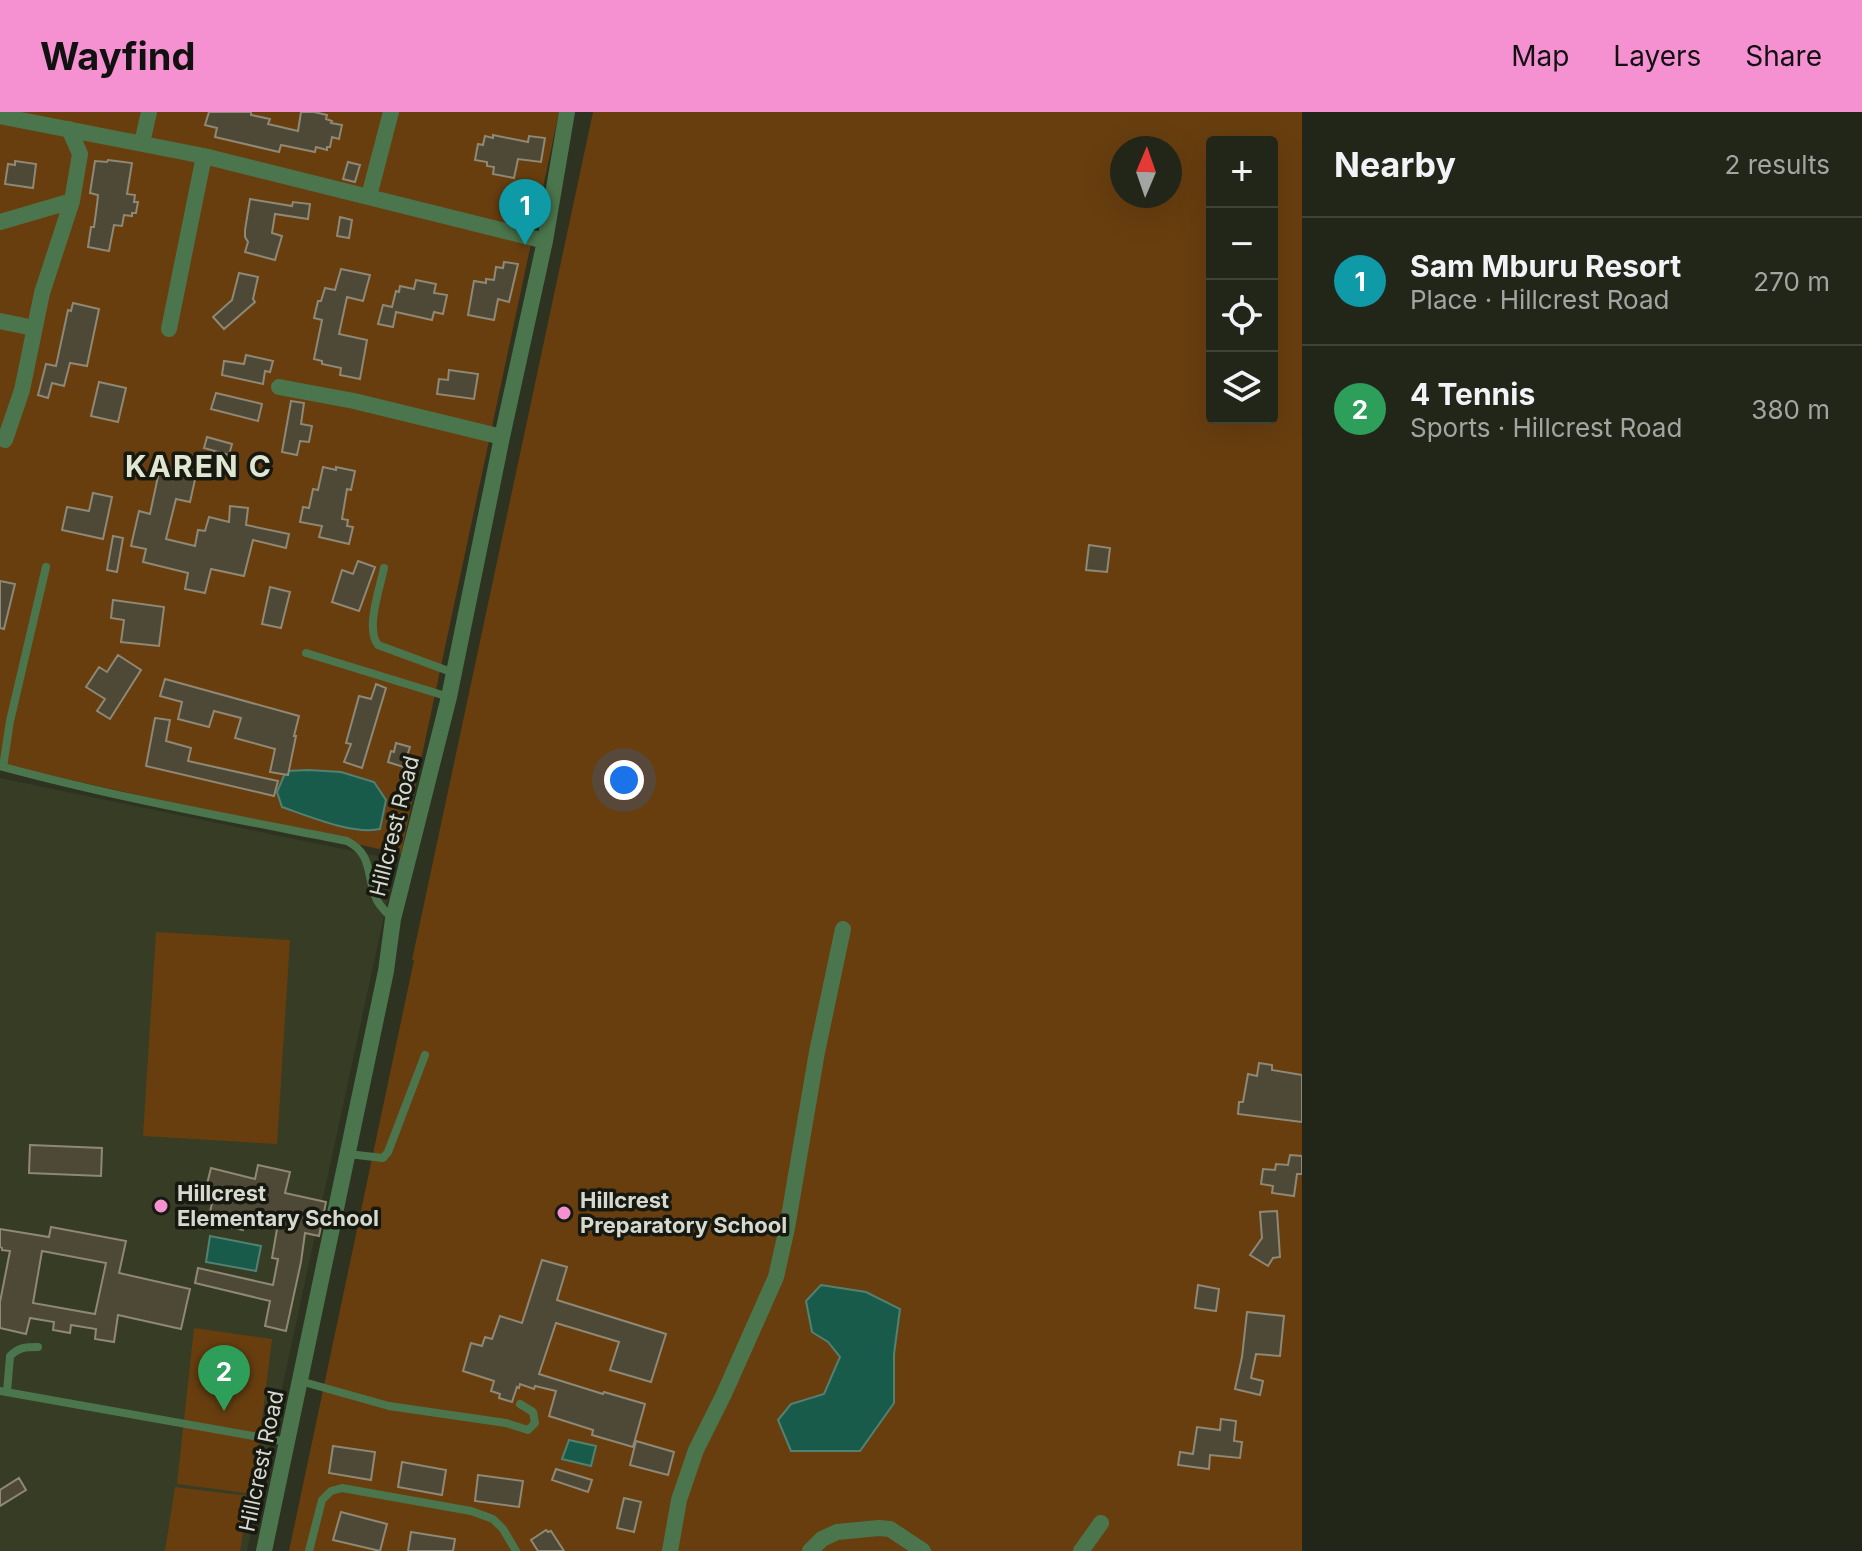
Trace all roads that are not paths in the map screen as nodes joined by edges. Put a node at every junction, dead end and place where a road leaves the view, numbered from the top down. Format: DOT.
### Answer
graph roads {
  1 [pos="149,112"];
  2 [pos="391,112"];
  3 [pos="567,112"];
  4 [pos="0,116"];
  5 [pos="69,129"];
  6 [pos="142,143"];
  7 [pos="204,156"];
  8 [pos="369,196"];
  9 [pos="72,201"];
  10 [pos="0,222"];
  11 [pos="545,241"];
  12 [pos="0,321"];
  13 [pos="34,328"];
  14 [pos="169,329"];
  15 [pos="279,387"];
  16 [pos="502,437"];
  17 [pos="5,440"];
  18 [pos="46,567"];
  19 [pos="384,568"];
  20 [pos="306,653"];
  21 [pos="454,673"];
  22 [pos="449,697"];
  23 [pos="2,767"];
  24 [pos="393,919"];
  25 [pos="843,929"];
  26 [pos="425,1055"];
  27 [pos="348,1154"];
  28 [pos="38,1347"];
  29 [pos="300,1381"];
  30 [pos="3,1391"];
  31 [pos="520,1404"];
  32 [pos="288,1442"];
  33 [pos="1101,1523"];
  34 [pos="264,1551"];
  35 [pos="309,1551"];
  36 [pos="516,1551"];
  37 [pos="670,1551"];
  38 [pos="810,1551"];
  39 [pos="923,1551"];
  40 [pos="1081,1551"];
  1 -- 6 [label="street"];
  2 -- 8 [label="street"];
  3 -- 11 [label="street, Hillcrest Road"];
  4 -- 5 [label="street"];
  5 -- 6 [label="street"];
  5 -- 9 [label="street"];
  6 -- 7 [label="street"];
  7 -- 8 [label="street"];
  7 -- 14 [label="street"];
  8 -- 11 [label="street"];
  9 -- 10 [label="street"];
  9 -- 13 [label="street"];
  11 -- 16 [label="street, Hillcrest Road"];
  12 -- 13 [label="street"];
  13 -- 17 [label="street"];
  15 -- 16 [label="street"];
  16 -- 21 [label="street, Hillcrest Road"];
  18 -- 23 [label="lane"];
  19 -- 21 [label="lane"];
  20 -- 22 [label="lane"];
  21 -- 22 [label="street, Hillcrest Road"];
  22 -- 24 [label="street, Hillcrest Road"];
  23 -- 24 [label="lane"];
  24 -- 27 [label="street, Hillcrest Road"];
  25 -- 37 [label="street"];
  26 -- 27 [label="lane"];
  27 -- 29 [label="street, Hillcrest Road"];
  28 -- 30 [label="lane"];
  29 -- 31 [label="lane"];
  29 -- 32 [label="street, Hillcrest Road"];
  30 -- 32 [label="lane"];
  32 -- 34 [label="street, Hillcrest Road"];
  33 -- 40 [label="street"];
  35 -- 36 [label="lane"];
  38 -- 39 [label="street"];
}
